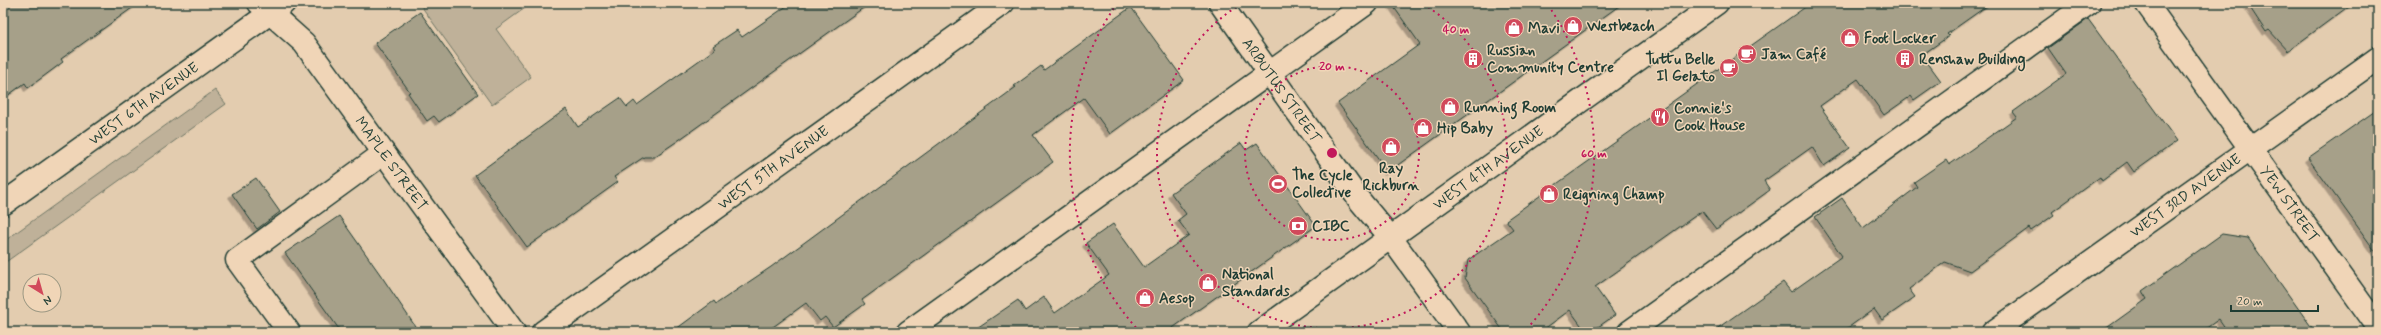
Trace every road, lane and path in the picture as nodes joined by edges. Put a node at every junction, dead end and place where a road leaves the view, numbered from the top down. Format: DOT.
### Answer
graph roads {
  1 [pos="1003,3"];
  2 [pos="1220,3"];
  3 [pos="1367,3"];
  4 [pos="1717,3"];
  5 [pos="2089,3"];
  6 [pos="2146,3"];
  7 [pos="271,6"];
  8 [pos="2378,58"];
  9 [pos="1270,73"];
  10 [pos="2251,149"];
  11 [pos="384,153"];
  12 [pos="3,204"];
  13 [pos="1391,238"];
  14 [pos="2373,325"];
  15 [pos="290,332"];
  16 [pos="514,332"];
  17 [pos="543,332"];
  18 [pos="908,332"];
  19 [pos="1259,332"];
  20 [pos="1458,332"];
  21 [pos="1629,332"];
  22 [pos="1993,332"];
  1 -- 17 [label="street, WEST 5TH AVENUE"];
  2 -- 9 [label="street, ARBUTUS STREET"];
  3 -- 9 [label="street"];
  4 -- 13 [label="street, WEST 4TH AVENUE"];
  5 -- 21 [label="street"];
  6 -- 10 [label="street, YEW STREET"];
  7 -- 11 [label="street, MAPLE STREET"];
  7 -- 12 [label="street, WEST 6TH AVENUE"];
  8 -- 10 [label="street, WEST 3RD AVENUE"];
  9 -- 13 [label="street, ARBUTUS STREET"];
  9 -- 18 [label="street"];
  10 -- 14 [label="street, YEW STREET"];
  10 -- 22 [label="street, WEST 3RD AVENUE"];
  11 -- 15 [label="street"];
  11 -- 16 [label="street, MAPLE STREET"];
  13 -- 19 [label="street, WEST 4TH AVENUE"];
  13 -- 20 [label="street, ARBUTUS STREET"];
}
